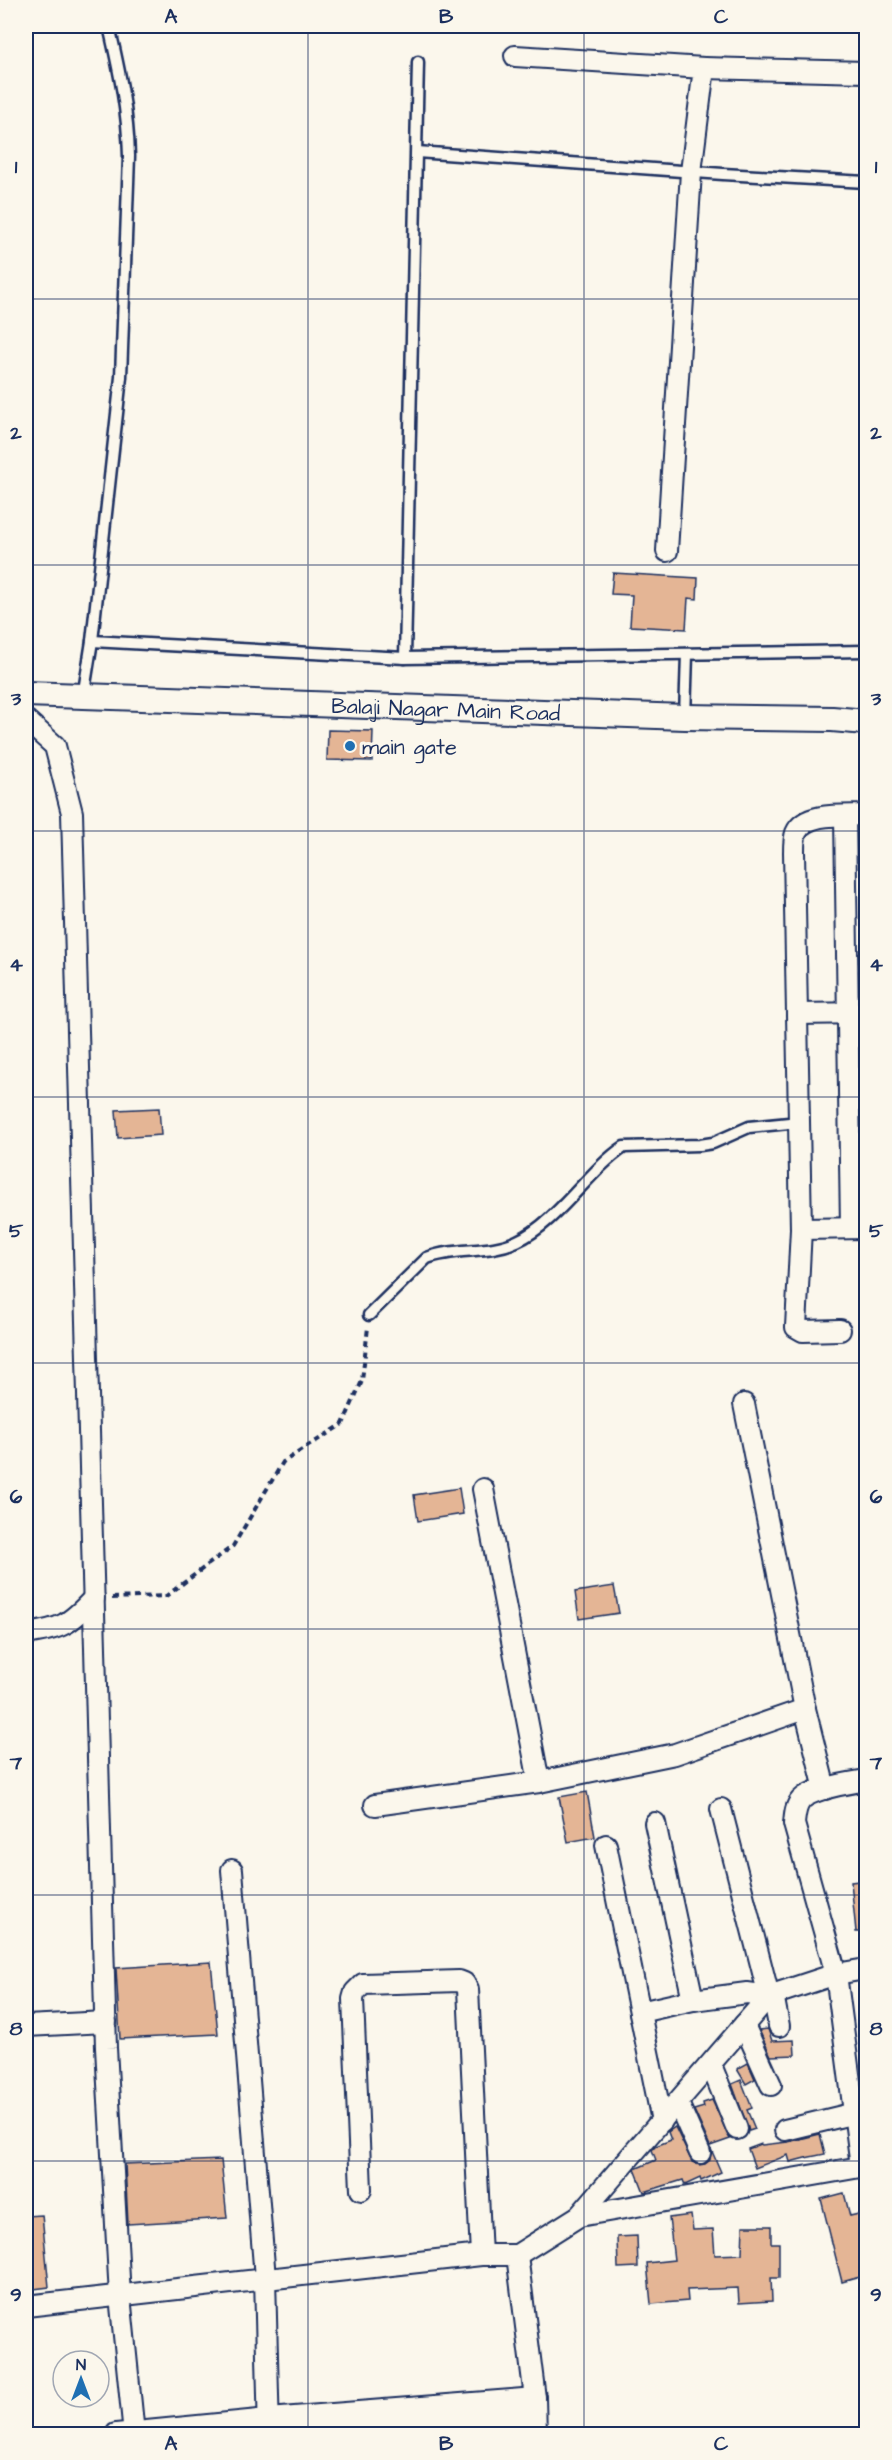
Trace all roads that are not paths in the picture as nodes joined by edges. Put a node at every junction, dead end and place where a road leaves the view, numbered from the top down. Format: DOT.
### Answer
graph roads {
  1 [pos="109,26"];
  2 [pos="515,56"];
  3 [pos="418,62"];
  4 [pos="704,68"];
  5 [pos="867,72"];
  6 [pos="417,152"];
  7 [pos="691,172"];
  8 [pos="867,182"];
  9 [pos="667,550"];
  10 [pos="92,641"];
  11 [pos="867,651"];
  12 [pos="687,654"];
  13 [pos="405,658"];
  14 [pos="26,694"];
  15 [pos="83,697"];
  16 [pos="685,717"];
  17 [pos="26,720"];
  18 [pos="867,722"];
  19 [pos="867,815"];
  20 [pos="845,816"];
  21 [pos="858,1013"];
  22 [pos="797,1014"];
  23 [pos="799,1122"];
  24 [pos="859,1228"];
  25 [pos="801,1229"];
  26 [pos="369,1315"];
  27 [pos="840,1330"];
  28 [pos="744,1404"];
  29 [pos="483,1489"];
  30 [pos="94,1598"];
  31 [pos="26,1634"];
  32 [pos="805,1709"];
  33 [pos="867,1780"];
  34 [pos="539,1782"];
  35 [pos="825,1789"];
  36 [pos="375,1805"];
  37 [pos="721,1809"];
  38 [pos="655,1823"];
  39 [pos="606,1845"];
  40 [pos="232,1870"];
  41 [pos="867,1969"];
  42 [pos="836,1974"];
  43 [pos="771,1995"];
  44 [pos="693,2000"];
  45 [pos="640,2012"];
  46 [pos="106,2022"];
  47 [pos="744,2025"];
  48 [pos="26,2026"];
  49 [pos="778,2026"];
  50 [pos="711,2065"];
  51 [pos="771,2085"];
  52 [pos="678,2103"];
  53 [pos="855,2113"];
  54 [pos="662,2121"];
  55 [pos="737,2128"];
  56 [pos="785,2130"];
  57 [pos="700,2153"];
  58 [pos="864,2166"];
  59 [pos="361,2190"];
  60 [pos="579,2216"];
  61 [pos="481,2255"];
  62 [pos="517,2255"];
  63 [pos="265,2278"];
  64 [pos="120,2296"];
  65 [pos="26,2306"];
  66 [pos="535,2405"];
  67 [pos="411,2423"];
  68 [pos="270,2429"];
  69 [pos="128,2434"];
  70 [pos="536,2434"];
  1 -- 10 [label="lane"];
  2 -- 4 [label="street"];
  3 -- 6 [label="lane"];
  4 -- 5 [label="street"];
  4 -- 7 [label="street"];
  6 -- 7 [label="lane"];
  6 -- 13 [label="lane"];
  7 -- 8 [label="lane"];
  7 -- 9 [label="street"];
  10 -- 13 [label="lane"];
  10 -- 15 [label="lane"];
  11 -- 12 [label="lane"];
  12 -- 13 [label="lane"];
  12 -- 16 [label="lane"];
  14 -- 15 [label="street, Balaji Nagar Main Road"];
  15 -- 16 [label="street, Balaji Nagar Main Road"];
  16 -- 18 [label="street, Balaji Nagar Main Road"];
  17 -- 30 [label="street"];
  19 -- 20 [label="street"];
  20 -- 21 [label="street"];
  20 -- 22 [label="street"];
  21 -- 22 [label="street"];
  21 -- 24 [label="street"];
  22 -- 23 [label="street"];
  23 -- 25 [label="street"];
  23 -- 26 [label="lane"];
  24 -- 25 [label="street"];
  25 -- 27 [label="street"];
  28 -- 32 [label="street"];
  29 -- 34 [label="street"];
  30 -- 31 [label="street"];
  30 -- 46 [label="street"];
  32 -- 34 [label="street"];
  32 -- 35 [label="street"];
  33 -- 35 [label="street"];
  34 -- 36 [label="street"];
  35 -- 42 [label="street"];
  37 -- 43 [label="street"];
  38 -- 44 [label="street"];
  39 -- 45 [label="street"];
  40 -- 63 [label="street"];
  41 -- 42 [label="street"];
  42 -- 43 [label="street"];
  42 -- 53 [label="street"];
  43 -- 44 [label="street"];
  43 -- 47 [label="street"];
  43 -- 49 [label="street"];
  44 -- 45 [label="street"];
  45 -- 54 [label="street"];
  46 -- 48 [label="street"];
  46 -- 64 [label="street"];
  47 -- 50 [label="street"];
  47 -- 51 [label="street"];
  50 -- 52 [label="street"];
  50 -- 55 [label="street"];
  52 -- 54 [label="street"];
  52 -- 57 [label="street"];
  53 -- 56 [label="street"];
  53 -- 58 [label="street"];
  54 -- 60 [label="street"];
  58 -- 60 [label="street"];
  59 -- 61 [label="street"];
  60 -- 62 [label="street"];
  61 -- 62 [label="street"];
  61 -- 63 [label="street"];
  62 -- 66 [label="street"];
  63 -- 64 [label="street"];
  63 -- 68 [label="street"];
  64 -- 65 [label="street"];
  64 -- 69 [label="street"];
  66 -- 67 [label="street"];
  66 -- 70 [label="street"];
  67 -- 68 [label="street"];
  68 -- 69 [label="street"];
}
